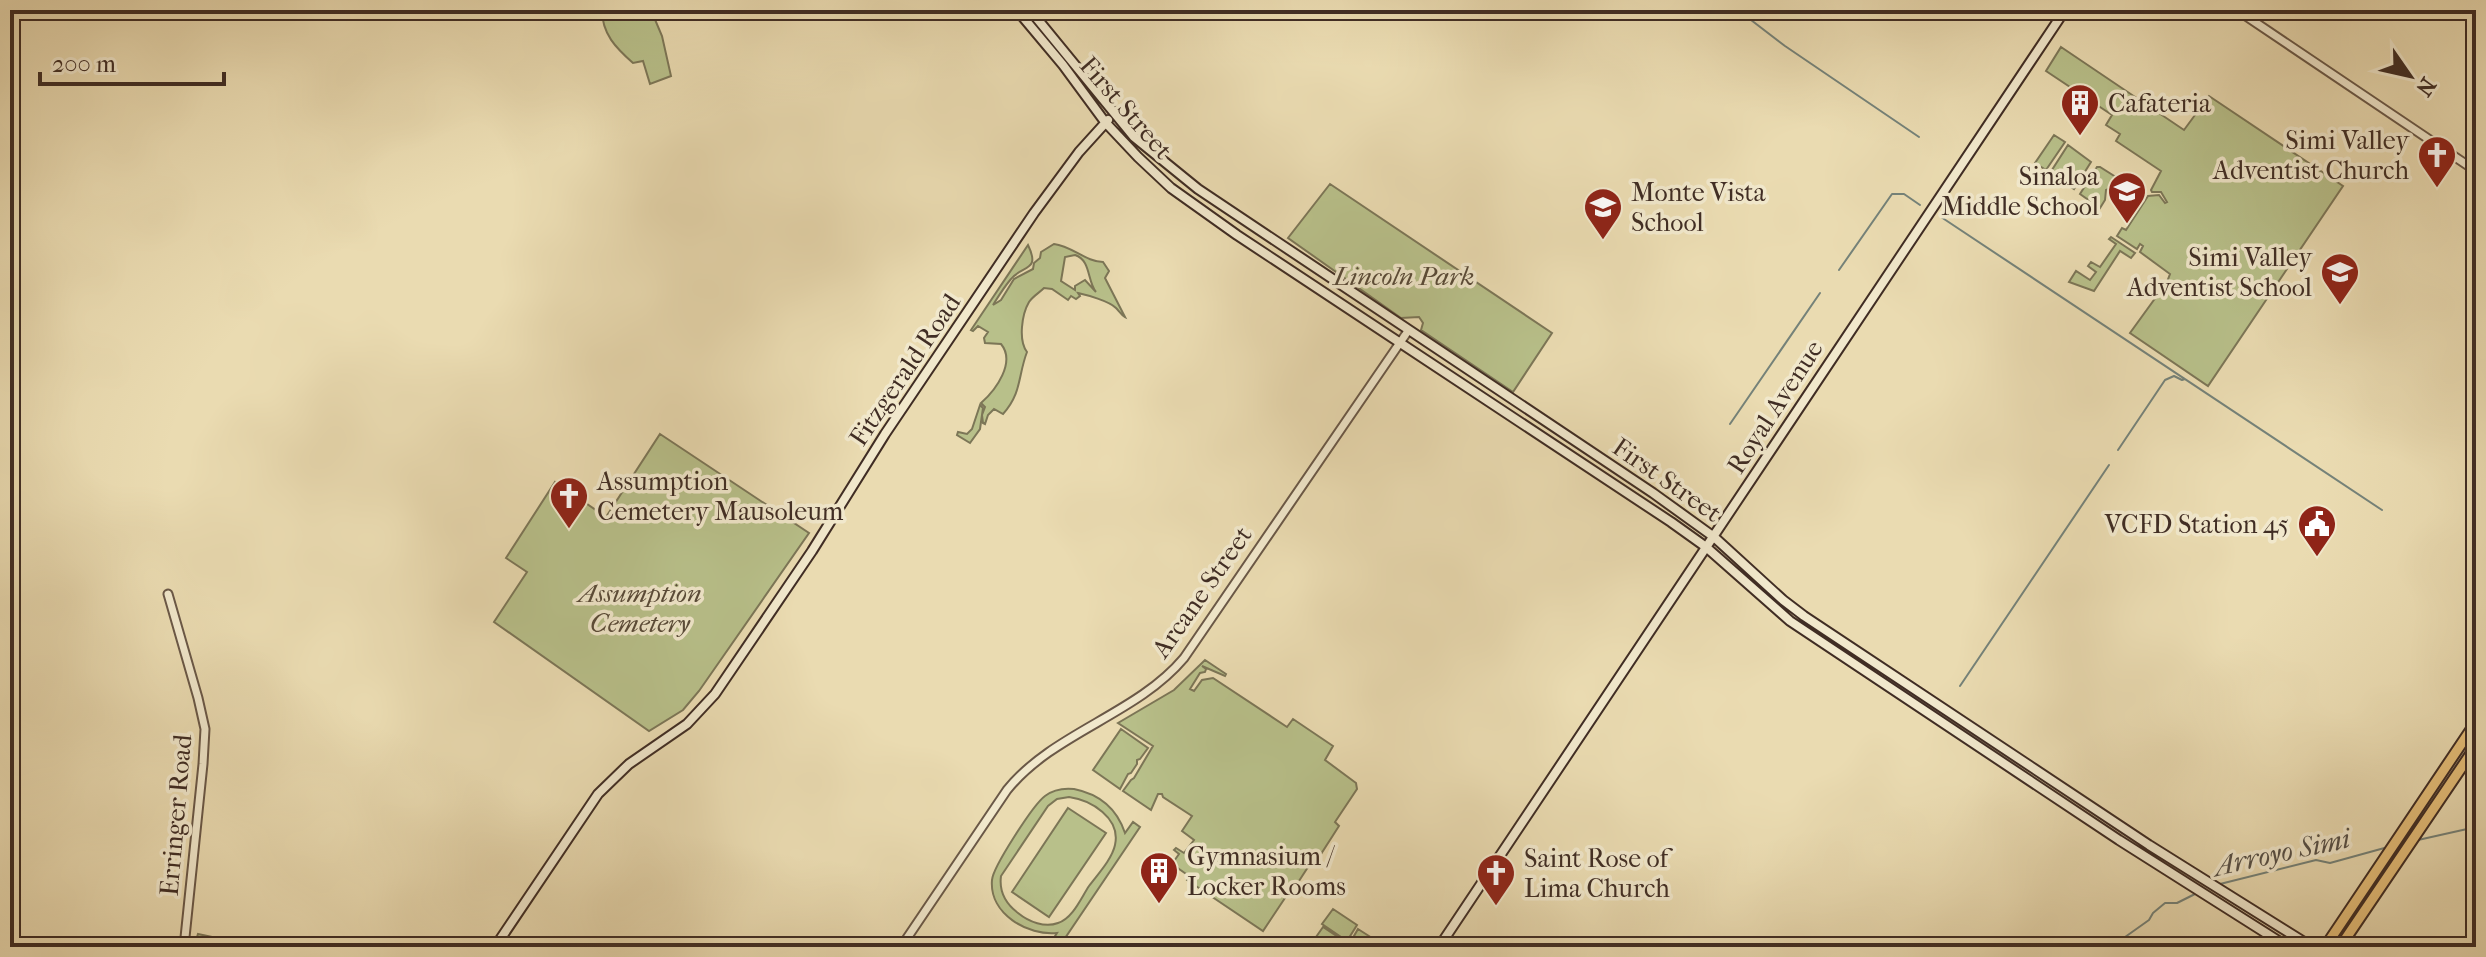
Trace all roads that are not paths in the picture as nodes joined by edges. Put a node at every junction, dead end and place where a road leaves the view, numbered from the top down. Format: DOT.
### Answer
graph roads {
  1 [pos="1017,10"];
  2 [pos="1030,10"];
  3 [pos="2065,10"];
  4 [pos="2237,10"];
  5 [pos="1115,114"];
  6 [pos="1105,122"];
  7 [pos="2476,171"];
  8 [pos="1408,331"];
  9 [pos="1400,342"];
  10 [pos="1714,537"];
  11 [pos="1706,547"];
  12 [pos="168,594"];
  13 [pos="2476,722"];
  14 [pos="2476,746"];
  15 [pos="184,947"];
  16 [pos="495,947"];
  17 [pos="901,947"];
  18 [pos="1439,947"];
  19 [pos="2288,947"];
  20 [pos="2312,947"];
  21 [pos="2325,947"];
  22 [pos="2340,947"];
  1 -- 6 [label="main road, First Street"];
  2 -- 5 [label="main road, First Street"];
  3 -- 10 [label="main road, Royal Avenue"];
  4 -- 7 [label="street"];
  5 -- 6 [label="main road, Fitzgerald Road"];
  5 -- 8 [label="main road, First Street"];
  6 -- 9 [label="main road, First Street"];
  6 -- 16 [label="main road, Fitzgerald Road"];
  8 -- 9 [label="street, Arcane Street"];
  8 -- 10 [label="main road, First Street"];
  9 -- 11 [label="main road, First Street"];
  9 -- 17 [label="street, Arcane Street"];
  10 -- 11 [label="main road, Royal Avenue"];
  10 -- 20 [label="main road, First Street"];
  11 -- 18 [label="main road, Royal Avenue"];
  11 -- 19 [label="main road, First Street"];
  12 -- 15 [label="street, Erringer Road"];
  13 -- 21 [label="main road"];
  14 -- 22 [label="main road"];
}
